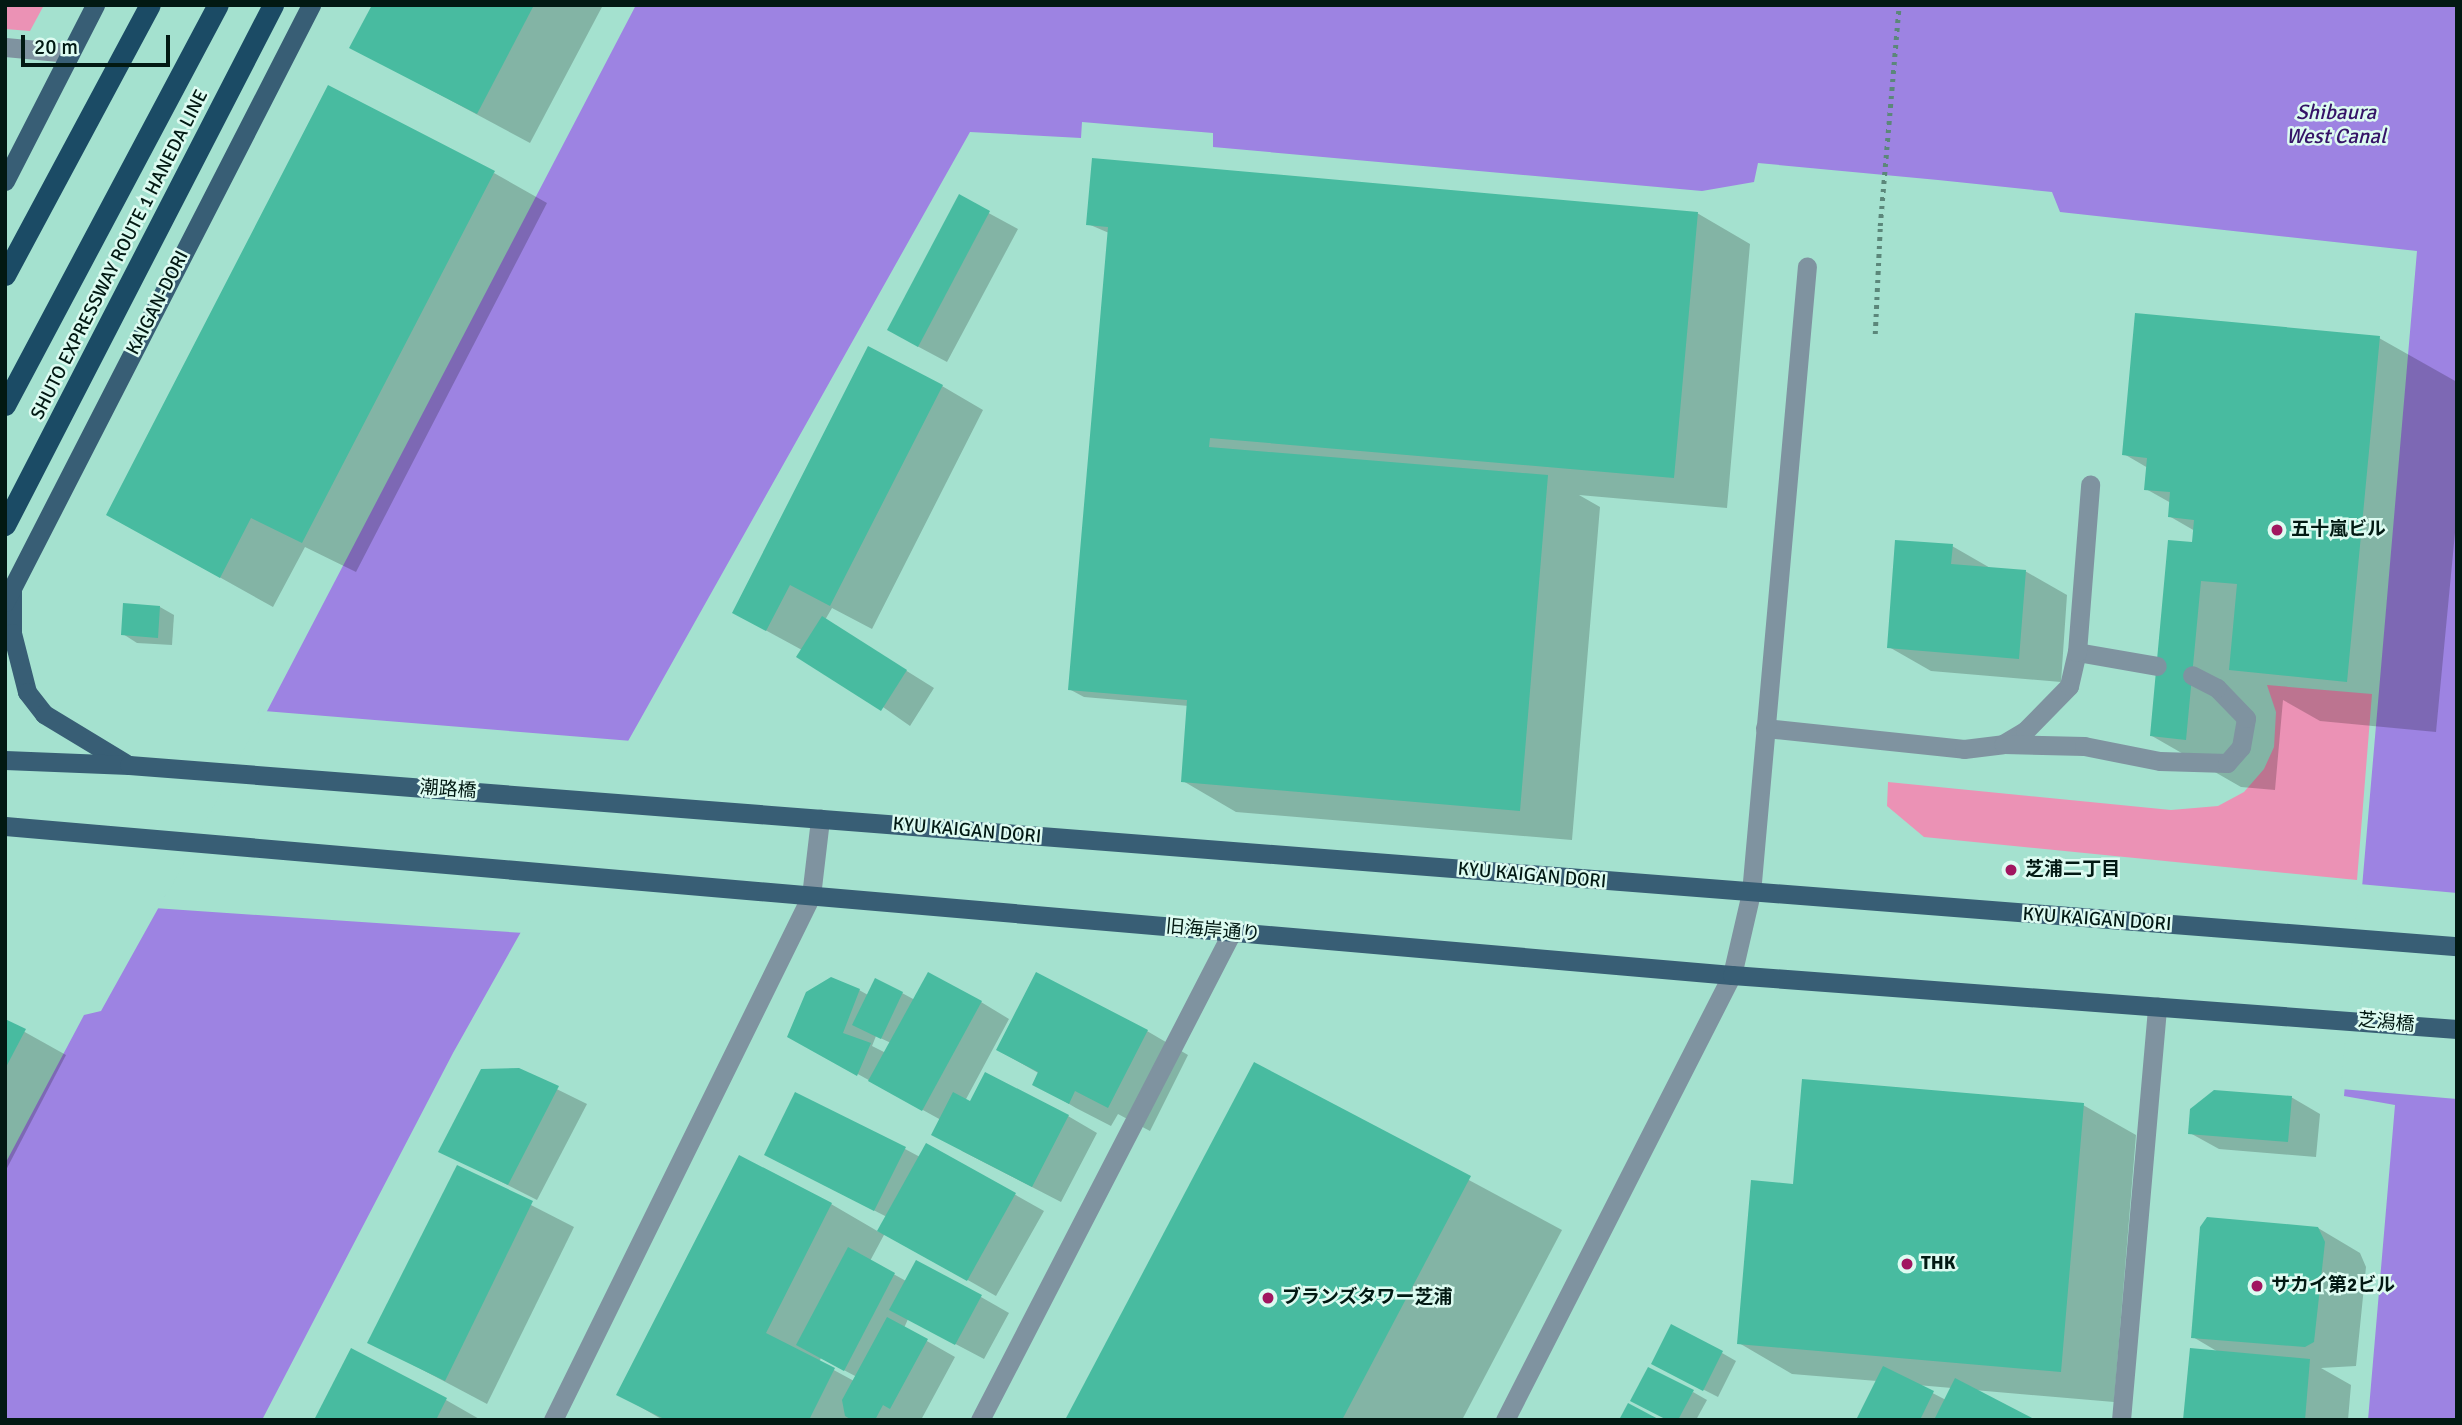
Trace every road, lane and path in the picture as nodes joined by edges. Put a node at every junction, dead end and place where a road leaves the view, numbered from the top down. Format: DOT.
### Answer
graph roads {
  1 [pos="95,5"];
  2 [pos="150,5"];
  3 [pos="218,5"];
  4 [pos="273,5"];
  5 [pos="310,5"];
  6 [pos="1899,5"];
  7 [pos="5,47"];
  8 [pos="71,53"];
  9 [pos="5,181"];
  10 [pos="1807,266"];
  11 [pos="5,275"];
  12 [pos="1875,334"];
  13 [pos="5,405"];
  14 [pos="2091,485"];
  15 [pos="5,524"];
  16 [pos="9,595"];
  17 [pos="2077,652"];
  18 [pos="2157,666"];
  19 [pos="2192,676"];
  20 [pos="1765,728"];
  21 [pos="2003,744"];
  22 [pos="5,760"];
  23 [pos="129,765"];
  24 [pos="735,813"];
  25 [pos="820,819"];
  26 [pos="5,826"];
  27 [pos="1751,893"];
  28 [pos="811,897"];
  29 [pos="1232,932"];
  30 [pos="2457,946"];
  31 [pos="1732,975"];
  32 [pos="2157,1007"];
  33 [pos="2457,1029"];
  34 [pos="553,1420"];
  35 [pos="980,1420"];
  36 [pos="1505,1420"];
  37 [pos="2122,1420"];
  1 -- 8 [label="main road"];
  2 -- 11 [label="highway"];
  3 -- 13 [label="highway"];
  4 -- 15 [label="highway, SHUTO EXPRESSWAY ROUTE 1 HANEDA LINE"];
  5 -- 16 [label="main road, KAIGAN-DORI"];
  6 -- 12 [label="path"];
  7 -- 8 [label="street"];
  8 -- 9 [label="main road"];
  10 -- 20 [label="street"];
  14 -- 17 [label="street"];
  16 -- 23 [label="main road"];
  17 -- 18 [label="street"];
  17 -- 21 [label="street"];
  19 -- 21 [label="street"];
  20 -- 21 [label="street"];
  20 -- 27 [label="street"];
  22 -- 23 [label="main road"];
  23 -- 24 [label="main road, 潮路橋"];
  24 -- 25 [label="main road, KYU KAIGAN DORI"];
  25 -- 27 [label="main road, KYU KAIGAN DORI"];
  25 -- 28 [label="street"];
  26 -- 28 [label="main road, 旧海岸通り"];
  27 -- 30 [label="main road, KYU KAIGAN DORI"];
  27 -- 31 [label="street"];
  28 -- 29 [label="main road, 旧海岸通り"];
  28 -- 34 [label="street"];
  29 -- 31 [label="main road, 旧海岸通り"];
  29 -- 35 [label="street"];
  31 -- 32 [label="main road"];
  31 -- 36 [label="street"];
  32 -- 33 [label="main road, 芝潟橋"];
  32 -- 37 [label="street"];
}
